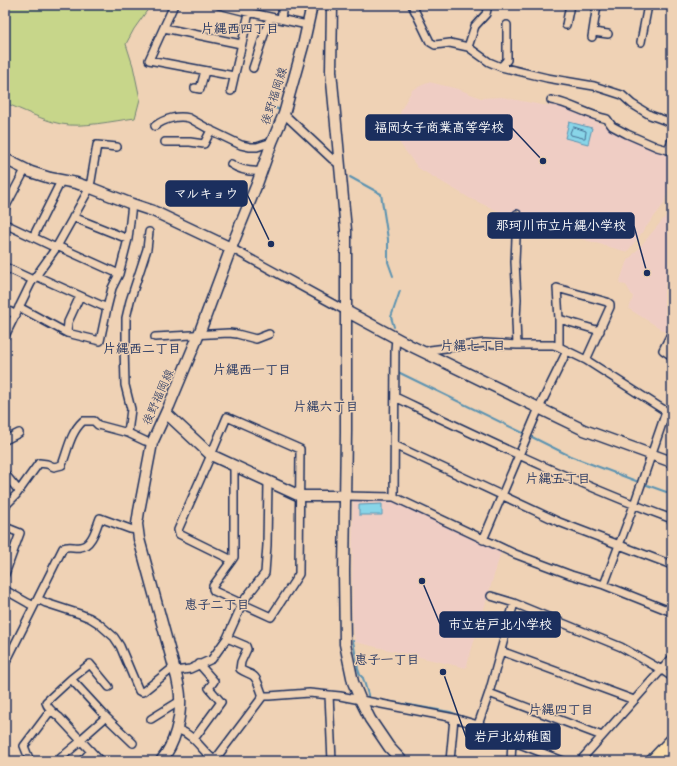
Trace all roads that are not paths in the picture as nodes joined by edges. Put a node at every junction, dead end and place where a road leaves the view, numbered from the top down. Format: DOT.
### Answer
graph roads {
  1 [pos="174,5"];
  2 [pos="219,5"];
  3 [pos="283,5"];
  4 [pos="312,5"];
  5 [pos="332,5"];
  6 [pos="412,5"];
  7 [pos="488,5"];
  8 [pos="570,5"];
  9 [pos="597,5"];
  10 [pos="648,5"];
  11 [pos="249,9"];
  12 [pos="270,17"];
  13 [pos="281,19"];
  14 [pos="307,25"];
  15 [pos="507,25"];
  16 [pos="566,25"];
  17 [pos="164,28"];
  18 [pos="608,34"];
  19 [pos="641,42"];
  20 [pos="241,44"];
  21 [pos="468,47"];
  22 [pos="501,67"];
  23 [pos="253,68"];
  24 [pos="205,71"];
  25 [pos="234,76"];
  26 [pos="200,89"];
  27 [pos="231,91"];
  28 [pos="551,100"];
  29 [pos="284,114"];
  30 [pos="672,123"];
  31 [pos="155,126"];
  32 [pos="211,130"];
  33 [pos="672,140"];
  34 [pos="165,142"];
  35 [pos="272,142"];
  36 [pos="117,146"];
  37 [pos="5,159"];
  38 [pos="231,164"];
  39 [pos="340,165"];
  40 [pos="25,170"];
  41 [pos="262,171"];
  42 [pos="61,181"];
  43 [pos="90,188"];
  44 [pos="132,204"];
  45 [pos="5,208"];
  46 [pos="516,214"];
  47 [pos="73,217"];
  48 [pos="5,224"];
  49 [pos="149,232"];
  50 [pos="33,237"];
  51 [pos="128,239"];
  52 [pos="56,247"];
  53 [pos="231,248"];
  54 [pos="5,267"];
  55 [pos="119,274"];
  56 [pos="34,278"];
  57 [pos="80,296"];
  58 [pos="19,307"];
  59 [pos="107,308"];
  60 [pos="5,310"];
  61 [pos="346,311"];
  62 [pos="16,315"];
  63 [pos="559,319"];
  64 [pos="600,331"];
  65 [pos="67,333"];
  66 [pos="199,334"];
  67 [pos="269,334"];
  68 [pos="671,334"];
  69 [pos="5,336"];
  70 [pos="155,337"];
  71 [pos="396,338"];
  72 [pos="517,345"];
  73 [pos="559,347"];
  74 [pos="567,351"];
  75 [pos="423,352"];
  76 [pos="672,356"];
  77 [pos="586,360"];
  78 [pos="394,397"];
  79 [pos="539,408"];
  80 [pos="166,413"];
  81 [pos="669,414"];
  82 [pos="19,433"];
  83 [pos="128,433"];
  84 [pos="5,440"];
  85 [pos="152,443"];
  86 [pos="394,445"];
  87 [pos="651,454"];
  88 [pos="211,455"];
  89 [pos="518,455"];
  90 [pos="672,462"];
  91 [pos="234,466"];
  92 [pos="5,474"];
  93 [pos="268,481"];
  94 [pos="19,491"];
  95 [pos="300,496"];
  96 [pos="345,496"];
  97 [pos="394,496"];
  98 [pos="502,496"];
  99 [pos="634,505"];
  100 [pos="5,506"];
  101 [pos="672,518"];
  102 [pos="5,527"];
  103 [pos="137,530"];
  104 [pos="483,540"];
  105 [pos="619,546"];
  106 [pos="8,558"];
  107 [pos="232,560"];
  108 [pos="672,565"];
  109 [pos="5,574"];
  110 [pos="604,585"];
  111 [pos="5,590"];
  112 [pos="491,596"];
  113 [pos="38,599"];
  114 [pos="241,604"];
  115 [pos="514,604"];
  116 [pos="34,606"];
  117 [pos="672,612"];
  118 [pos="227,638"];
  119 [pos="8,649"];
  120 [pos="501,651"];
  121 [pos="672,658"];
  122 [pos="5,664"];
  123 [pos="199,664"];
  124 [pos="174,669"];
  125 [pos="662,670"];
  126 [pos="672,677"];
  127 [pos="71,679"];
  128 [pos="109,687"];
  129 [pos="489,692"];
  130 [pos="328,695"];
  131 [pos="263,696"];
  132 [pos="360,699"];
  133 [pos="634,700"];
  134 [pos="180,701"];
  135 [pos="51,710"];
  136 [pos="106,717"];
  137 [pos="454,718"];
  138 [pos="151,719"];
  139 [pos="478,725"];
  140 [pos="177,729"];
  141 [pos="602,736"];
  142 [pos="194,739"];
  143 [pos="80,740"];
  144 [pos="672,740"];
  145 [pos="512,741"];
  146 [pos="133,743"];
  147 [pos="91,751"];
  148 [pos="30,761"];
  149 [pos="57,761"];
  150 [pos="82,761"];
  151 [pos="100,761"];
  152 [pos="161,761"];
  153 [pos="214,761"];
  154 [pos="332,761"];
  155 [pos="402,761"];
  156 [pos="450,761"];
  157 [pos="511,761"];
  158 [pos="562,761"];
  159 [pos="580,761"];
  160 [pos="653,761"];
  1 -- 17 [label="street"];
  2 -- 11 [label="street"];
  3 -- 13 [label="street"];
  4 -- 14 [label="street, 後野福岡線"];
  5 -- 39 [label="street"];
  6 -- 21 [label="street"];
  7 -- 21 [label="street"];
  8 -- 16 [label="street"];
  9 -- 18 [label="street"];
  10 -- 19 [label="street"];
  11 -- 12 [label="street"];
  11 -- 20 [label="street"];
  12 -- 13 [label="street"];
  12 -- 23 [label="street"];
  13 -- 14 [label="street"];
  14 -- 29 [label="street, 後野福岡線"];
  15 -- 22 [label="street"];
  17 -- 20 [label="street"];
  17 -- 24 [label="street"];
  20 -- 25 [label="street"];
  21 -- 22 [label="street"];
  22 -- 30 [label="street"];
  24 -- 25 [label="street"];
  24 -- 26 [label="street"];
  25 -- 27 [label="street"];
  28 -- 33 [label="street"];
  29 -- 35 [label="street, 後野福岡線"];
  29 -- 39 [label="street"];
  31 -- 32 [label="street"];
  32 -- 34 [label="street"];
  32 -- 35 [label="street"];
  35 -- 41 [label="street, 後野福岡線"];
  36 -- 43 [label="street"];
  37 -- 40 [label="street"];
  38 -- 41 [label="street"];
  39 -- 61 [label="street"];
  40 -- 42 [label="street"];
  40 -- 45 [label="street"];
  41 -- 53 [label="street, 後野福岡線"];
  42 -- 43 [label="street"];
  42 -- 50 [label="street"];
  43 -- 44 [label="street"];
  43 -- 47 [label="street"];
  44 -- 51 [label="street"];
  44 -- 53 [label="street"];
  46 -- 72 [label="street"];
  47 -- 51 [label="street"];
  47 -- 52 [label="street"];
  48 -- 50 [label="street"];
  49 -- 83 [label="street"];
  50 -- 52 [label="street"];
  51 -- 55 [label="street"];
  52 -- 55 [label="street"];
  52 -- 56 [label="street"];
  53 -- 61 [label="street"];
  53 -- 66 [label="street, 後野福岡線"];
  54 -- 56 [label="street"];
  55 -- 59 [label="street"];
  56 -- 57 [label="street"];
  56 -- 58 [label="street"];
  57 -- 59 [label="street"];
  57 -- 65 [label="street"];
  58 -- 62 [label="street"];
  58 -- 65 [label="street"];
  59 -- 65 [label="street"];
  60 -- 62 [label="street"];
  61 -- 71 [label="street"];
  61 -- 96 [label="street"];
  62 -- 69 [label="street"];
  63 -- 64 [label="street"];
  63 -- 64 [label="street"];
  63 -- 73 [label="street"];
  64 -- 77 [label="street"];
  66 -- 67 [label="street"];
  66 -- 70 [label="street"];
  66 -- 80 [label="street, 後野福岡線"];
  68 -- 76 [label="street"];
  71 -- 75 [label="street"];
  71 -- 78 [label="street"];
  72 -- 73 [label="street"];
  72 -- 75 [label="street"];
  73 -- 74 [label="street"];
  74 -- 77 [label="street"];
  74 -- 79 [label="street"];
  75 -- 79 [label="street"];
  77 -- 81 [label="street"];
  78 -- 86 [label="street"];
  78 -- 89 [label="street"];
  79 -- 87 [label="street"];
  79 -- 89 [label="street"];
  80 -- 85 [label="street, 後野福岡線"];
  80 -- 88 [label="street"];
  81 -- 87 [label="street"];
  82 -- 84 [label="street"];
  83 -- 85 [label="street"];
  83 -- 94 [label="street"];
  85 -- 103 [label="street, 後野福岡線"];
  86 -- 97 [label="street"];
  86 -- 98 [label="street"];
  87 -- 90 [label="street"];
  87 -- 99 [label="street"];
  88 -- 91 [label="street"];
  88 -- 95 [label="street"];
  88 -- 107 [label="street"];
  89 -- 98 [label="street"];
  89 -- 99 [label="street"];
  91 -- 93 [label="street"];
  91 -- 107 [label="street"];
  92 -- 94 [label="street"];
  93 -- 95 [label="street"];
  93 -- 114 [label="street"];
  94 -- 100 [label="street"];
  95 -- 96 [label="street"];
  95 -- 114 [label="street"];
  96 -- 97 [label="street"];
  96 -- 132 [label="street"];
  97 -- 104 [label="street"];
  98 -- 104 [label="street"];
  98 -- 105 [label="street"];
  99 -- 101 [label="street"];
  99 -- 105 [label="street"];
  102 -- 106 [label="street"];
  103 -- 113 [label="street"];
  103 -- 124 [label="street, 後野福岡線"];
  104 -- 110 [label="street"];
  105 -- 108 [label="street"];
  105 -- 110 [label="street"];
  106 -- 109 [label="street"];
  107 -- 114 [label="street"];
  110 -- 117 [label="street"];
  111 -- 116 [label="street"];
  112 -- 115 [label="street"];
  113 -- 116 [label="street"];
  113 -- 124 [label="street"];
  114 -- 118 [label="street"];
  115 -- 120 [label="street"];
  115 -- 125 [label="street"];
  116 -- 119 [label="street"];
  118 -- 123 [label="street"];
  118 -- 131 [label="street"];
  119 -- 122 [label="street"];
  120 -- 129 [label="street"];
  120 -- 133 [label="street"];
  121 -- 125 [label="street"];
  123 -- 124 [label="street"];
  123 -- 142 [label="street"];
  124 -- 134 [label="street, 後野福岡線"];
  125 -- 126 [label="street"];
  125 -- 133 [label="street"];
  127 -- 128 [label="street"];
  127 -- 135 [label="street"];
  127 -- 136 [label="street"];
  129 -- 139 [label="street"];
  129 -- 141 [label="street"];
  130 -- 131 [label="street"];
  130 -- 132 [label="street"];
  130 -- 154 [label="street"];
  131 -- 153 [label="street"];
  132 -- 137 [label="street"];
  132 -- 155 [label="street"];
  133 -- 141 [label="street"];
  134 -- 138 [label="street"];
  134 -- 140 [label="street, 後野福岡線"];
  135 -- 143 [label="street"];
  135 -- 148 [label="street"];
  136 -- 143 [label="street"];
  136 -- 146 [label="street"];
  137 -- 139 [label="street"];
  137 -- 156 [label="street"];
  139 -- 145 [label="street"];
  140 -- 142 [label="street"];
  140 -- 152 [label="street, 後野福岡線"];
  141 -- 159 [label="street"];
  142 -- 153 [label="street"];
  143 -- 147 [label="street"];
  143 -- 149 [label="street"];
  144 -- 160 [label="highway"];
  145 -- 157 [label="street"];
  145 -- 158 [label="street"];
  147 -- 150 [label="street"];
  147 -- 151 [label="street"];
}
